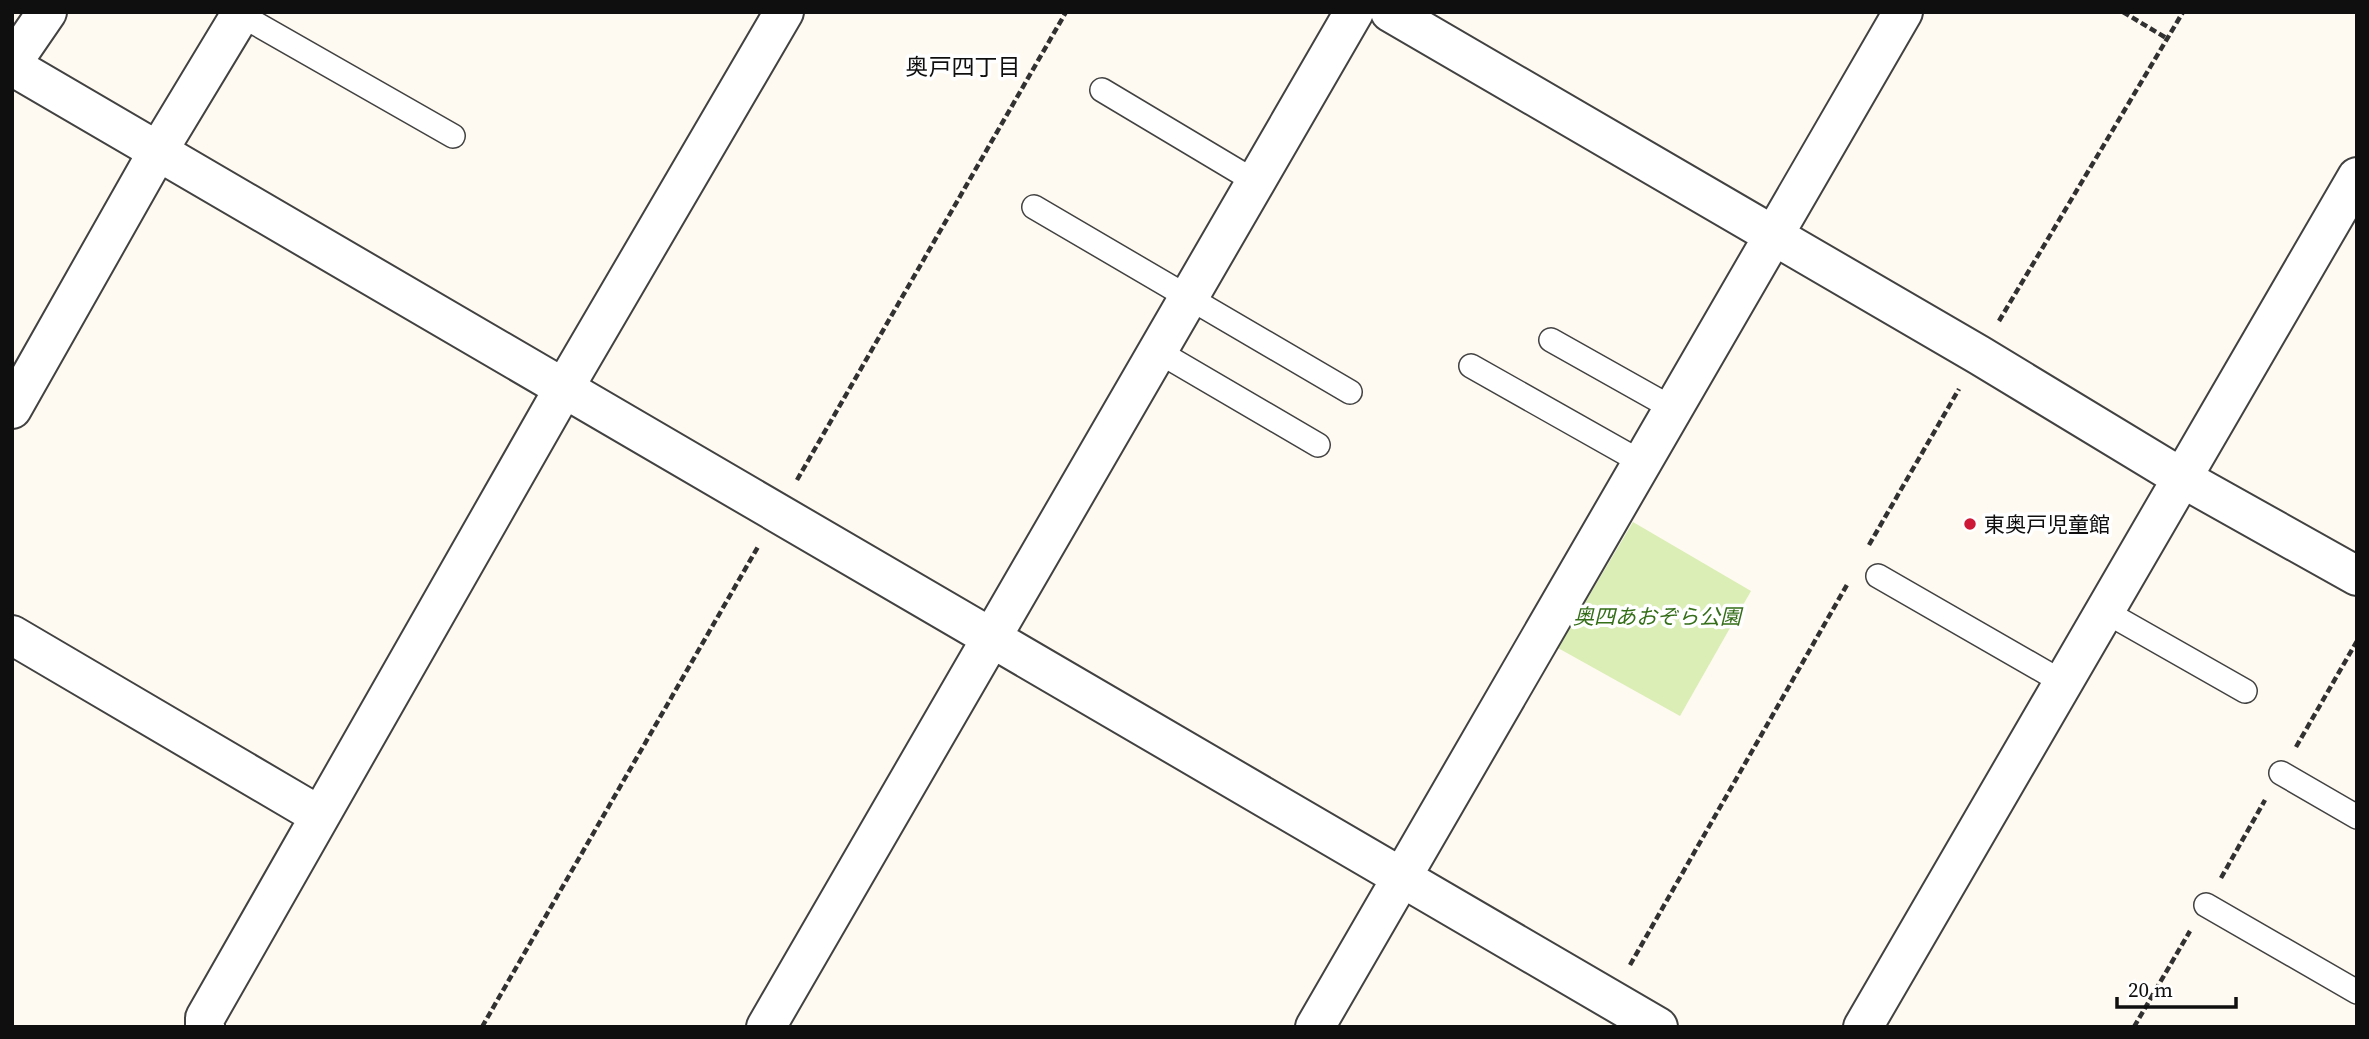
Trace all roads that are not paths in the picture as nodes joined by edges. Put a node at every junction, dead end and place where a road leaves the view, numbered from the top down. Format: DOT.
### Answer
graph roads {
  1 [pos="47,12"];
  2 [pos="784,12"];
  3 [pos="1354,12"];
  4 [pos="1390,12"];
  5 [pos="1903,12"];
  6 [pos="241,14"];
  7 [pos="12,64"];
  8 [pos="1102,90"];
  9 [pos="453,136"];
  10 [pos="158,151"];
  11 [pos="2357,177"];
  12 [pos="1256,182"];
  13 [pos="1034,207"];
  14 [pos="1773,235"];
  15 [pos="1190,297"];
  16 [pos="1551,340"];
  17 [pos="1159,352"];
  18 [pos="1471,366"];
  19 [pos="564,388"];
  20 [pos="1350,393"];
  21 [pos="1672,408"];
  22 [pos="12,409"];
  23 [pos="1318,445"];
  24 [pos="1641,462"];
  25 [pos="2182,478"];
  26 [pos="1878,576"];
  27 [pos="2357,576"];
  28 [pos="2106,612"];
  29 [pos="12,635"];
  30 [pos="993,639"];
  31 [pos="2064,683"];
  32 [pos="2245,691"];
  33 [pos="2281,772"];
  34 [pos="320,816"];
  35 [pos="2357,817"];
  36 [pos="1401,877"];
  37 [pos="2206,905"];
  38 [pos="2357,992"];
  39 [pos="205,1027"];
  40 [pos="766,1027"];
  41 [pos="1315,1027"];
  42 [pos="1658,1027"];
  43 [pos="1863,1027"];
  1 -- 7 [label="street"];
  2 -- 19 [label="street"];
  3 -- 12 [label="street"];
  4 -- 14 [label="street"];
  5 -- 14 [label="street"];
  6 -- 9 [label="lane"];
  6 -- 10 [label="street"];
  7 -- 10 [label="street"];
  8 -- 12 [label="lane"];
  10 -- 19 [label="street"];
  10 -- 22 [label="street"];
  11 -- 25 [label="street"];
  12 -- 15 [label="street"];
  13 -- 15 [label="lane"];
  14 -- 21 [label="street"];
  14 -- 25 [label="street"];
  15 -- 17 [label="street"];
  15 -- 20 [label="lane"];
  16 -- 21 [label="lane"];
  17 -- 23 [label="lane"];
  17 -- 30 [label="street"];
  18 -- 24 [label="lane"];
  19 -- 30 [label="street"];
  19 -- 34 [label="street"];
  21 -- 24 [label="street"];
  24 -- 36 [label="street"];
  25 -- 27 [label="street"];
  25 -- 28 [label="street"];
  26 -- 31 [label="lane"];
  28 -- 31 [label="street"];
  28 -- 32 [label="lane"];
  29 -- 34 [label="street"];
  30 -- 36 [label="street"];
  30 -- 40 [label="street"];
  31 -- 43 [label="street"];
  33 -- 35 [label="lane"];
  34 -- 39 [label="street"];
  36 -- 41 [label="street"];
  36 -- 42 [label="street"];
  37 -- 38 [label="lane"];
}
